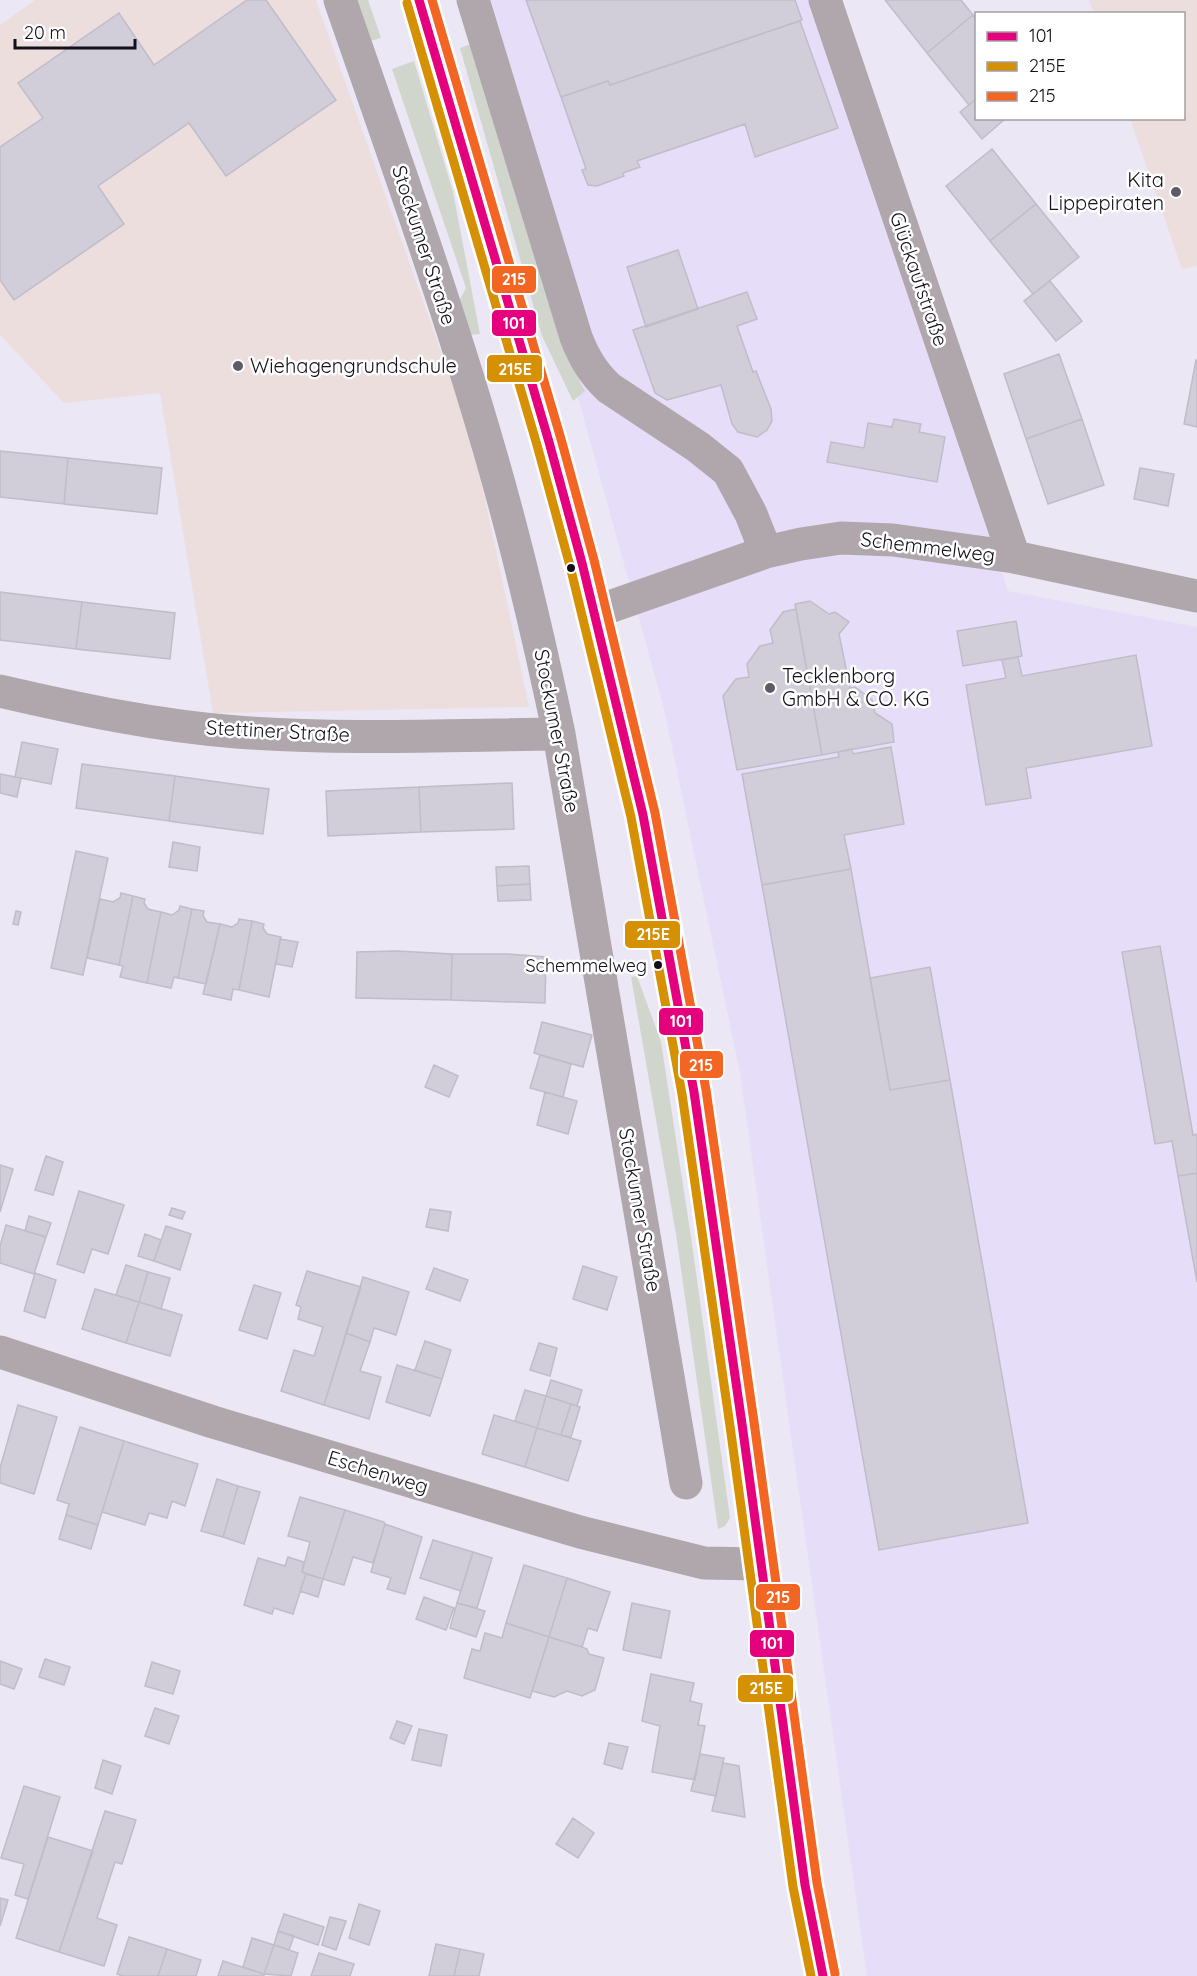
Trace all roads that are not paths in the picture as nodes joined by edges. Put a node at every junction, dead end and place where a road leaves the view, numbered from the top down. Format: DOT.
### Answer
graph roads {
  1 [pos="340,0"];
  2 [pos="419,0"];
  3 [pos="473,0"];
  4 [pos="825,0"];
  5 [pos="766,552"];
  6 [pos="1014,557"];
  7 [pos="1197,596"];
  8 [pos="595,612"];
  9 [pos="0,691"];
  10 [pos="559,734"];
  11 [pos="0,1352"];
  12 [pos="686,1483"];
  13 [pos="761,1564"];
  14 [pos="805,1885"];
  15 [pos="807,1976"];
  16 [pos="823,1976"];
  1 -- 10 [label="street, Stockumer Straße"];
  2 -- 8 [label="main road"];
  3 -- 5 [label="street"];
  4 -- 6 [label="street, Glückaufstraße"];
  5 -- 6 [label="street, Schemmelweg"];
  5 -- 8 [label="street, Schemmelweg"];
  6 -- 7 [label="street, Schemmelweg"];
  8 -- 13 [label="main road"];
  9 -- 10 [label="street, Stettiner Straße"];
  10 -- 12 [label="street, Stockumer Straße"];
  11 -- 13 [label="street, Eschenweg"];
  13 -- 14 [label="main road"];
  14 -- 15 [label="main road"];
  14 -- 16 [label="main road"];
}
